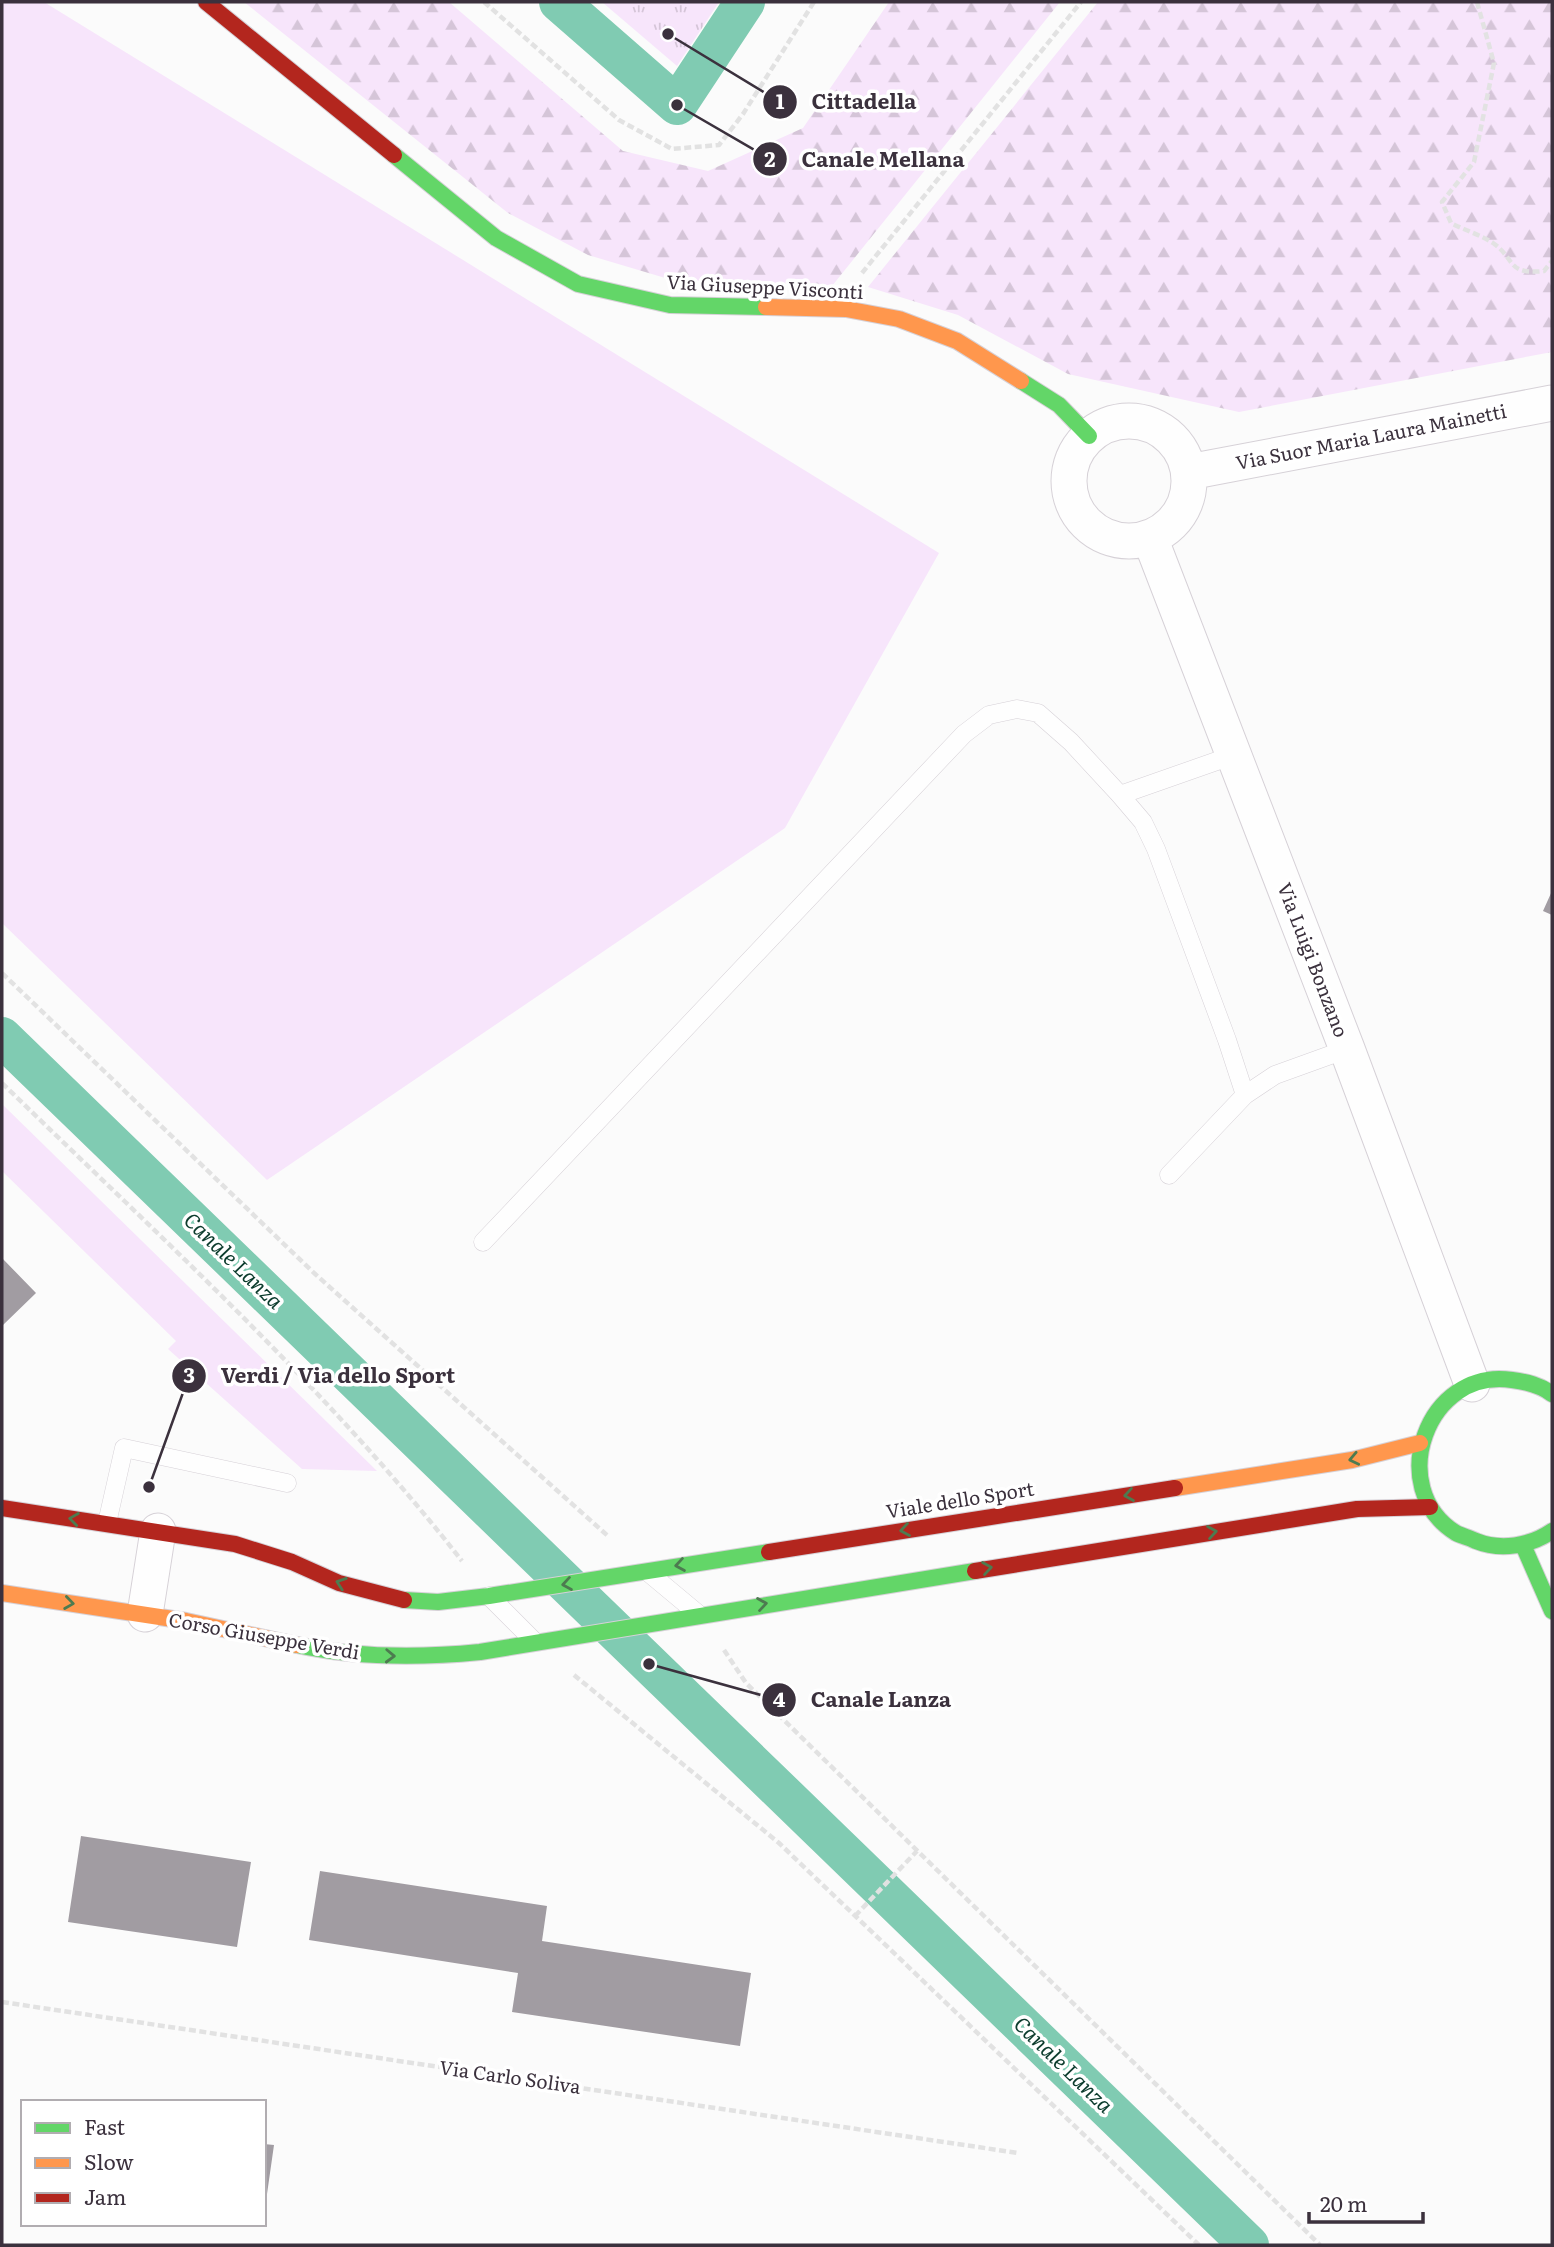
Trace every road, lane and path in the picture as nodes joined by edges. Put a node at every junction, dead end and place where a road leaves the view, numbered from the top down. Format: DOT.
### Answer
graph roads {
  1 [pos="206,2"];
  2 [pos="484,2"];
  3 [pos="814,2"];
  4 [pos="1081,2"];
  5 [pos="1477,2"];
  6 [pos="1552,261"];
  7 [pos="846,309"];
  8 [pos="1552,403"];
  9 [pos="1089,436"];
  10 [pos="1189,472"];
  11 [pos="1150,538"];
  12 [pos="1234,755"];
  13 [pos="1120,795"];
  14 [pos="2,973"];
  15 [pos="1347,1049"];
  16 [pos="2,1083"];
  17 [pos="1245,1095"];
  18 [pos="1169,1175"];
  19 [pos="483,1242"];
  20 [pos="1472,1384"];
  21 [pos="1552,1394"];
  22 [pos="1420,1443"];
  23 [pos="287,1483"];
  24 [pos="1430,1507"];
  25 [pos="2,1508"];
  26 [pos="107,1523"];
  27 [pos="158,1531"];
  28 [pos="1552,1531"];
  29 [pos="1523,1545"];
  30 [pos="637,1572"];
  31 [pos="2,1593"];
  32 [pos="497,1595"];
  33 [pos="1552,1611"];
  34 [pos="145,1614"];
  35 [pos="699,1615"];
  36 [pos="542,1642"];
  37 [pos="917,1851"];
  38 [pos="855,1916"];
  39 [pos="2,2002"];
  40 [pos="1018,2153"];
  41 [pos="1199,2245"];
  42 [pos="1320,2245"];
  1 -- 7 [label="street, Via Giuseppe Visconti"];
  2 -- 3 [label="path"];
  4 -- 7 [label="path"];
  5 -- 6 [label="path"];
  7 -- 9 [label="street, Via Giuseppe Visconti"];
  8 -- 10 [label="street, Via Suor Maria Laura Mainetti"];
  9 -- 10 [label="street"];
  9 -- 11 [label="street"];
  10 -- 11 [label="street"];
  11 -- 12 [label="street, Via Luigi Bonzano"];
  12 -- 13 [label="lane"];
  12 -- 15 [label="street, Via Luigi Bonzano"];
  13 -- 17 [label="lane"];
  13 -- 19 [label="lane"];
  14 -- 30 [label="path"];
  15 -- 17 [label="lane"];
  15 -- 20 [label="street, Via Luigi Bonzano"];
  16 -- 32 [label="path"];
  17 -- 18 [label="lane"];
  20 -- 21 [label="street"];
  20 -- 22 [label="street"];
  22 -- 24 [label="street"];
  22 -- 30 [label="street, Viale dello Sport, one-way"];
  23 -- 26 [label="lane"];
  24 -- 29 [label="street"];
  35 -- 24 [label="street, one-way"];
  26 -- 25 [label="street, one-way"];
  26 -- 27 [label="street"];
  32 -- 27 [label="street, one-way"];
  27 -- 34 [label="street, Corso Giuseppe Verdi"];
  28 -- 29 [label="street"];
  29 -- 33 [label="street"];
  30 -- 32 [label="street, Viale dello Sport, one-way"];
  30 -- 35 [label="lane"];
  31 -- 34 [label="street, Corso Giuseppe Verdi, one-way"];
  32 -- 36 [label="lane"];
  34 -- 36 [label="street, Corso Giuseppe Verdi, one-way"];
  35 -- 36 [label="street"];
  35 -- 37 [label="path"];
  36 -- 38 [label="path"];
  37 -- 38 [label="path"];
  37 -- 42 [label="path"];
  38 -- 41 [label="path"];
  39 -- 40 [label="path, Via Carlo Soliva"];
}
